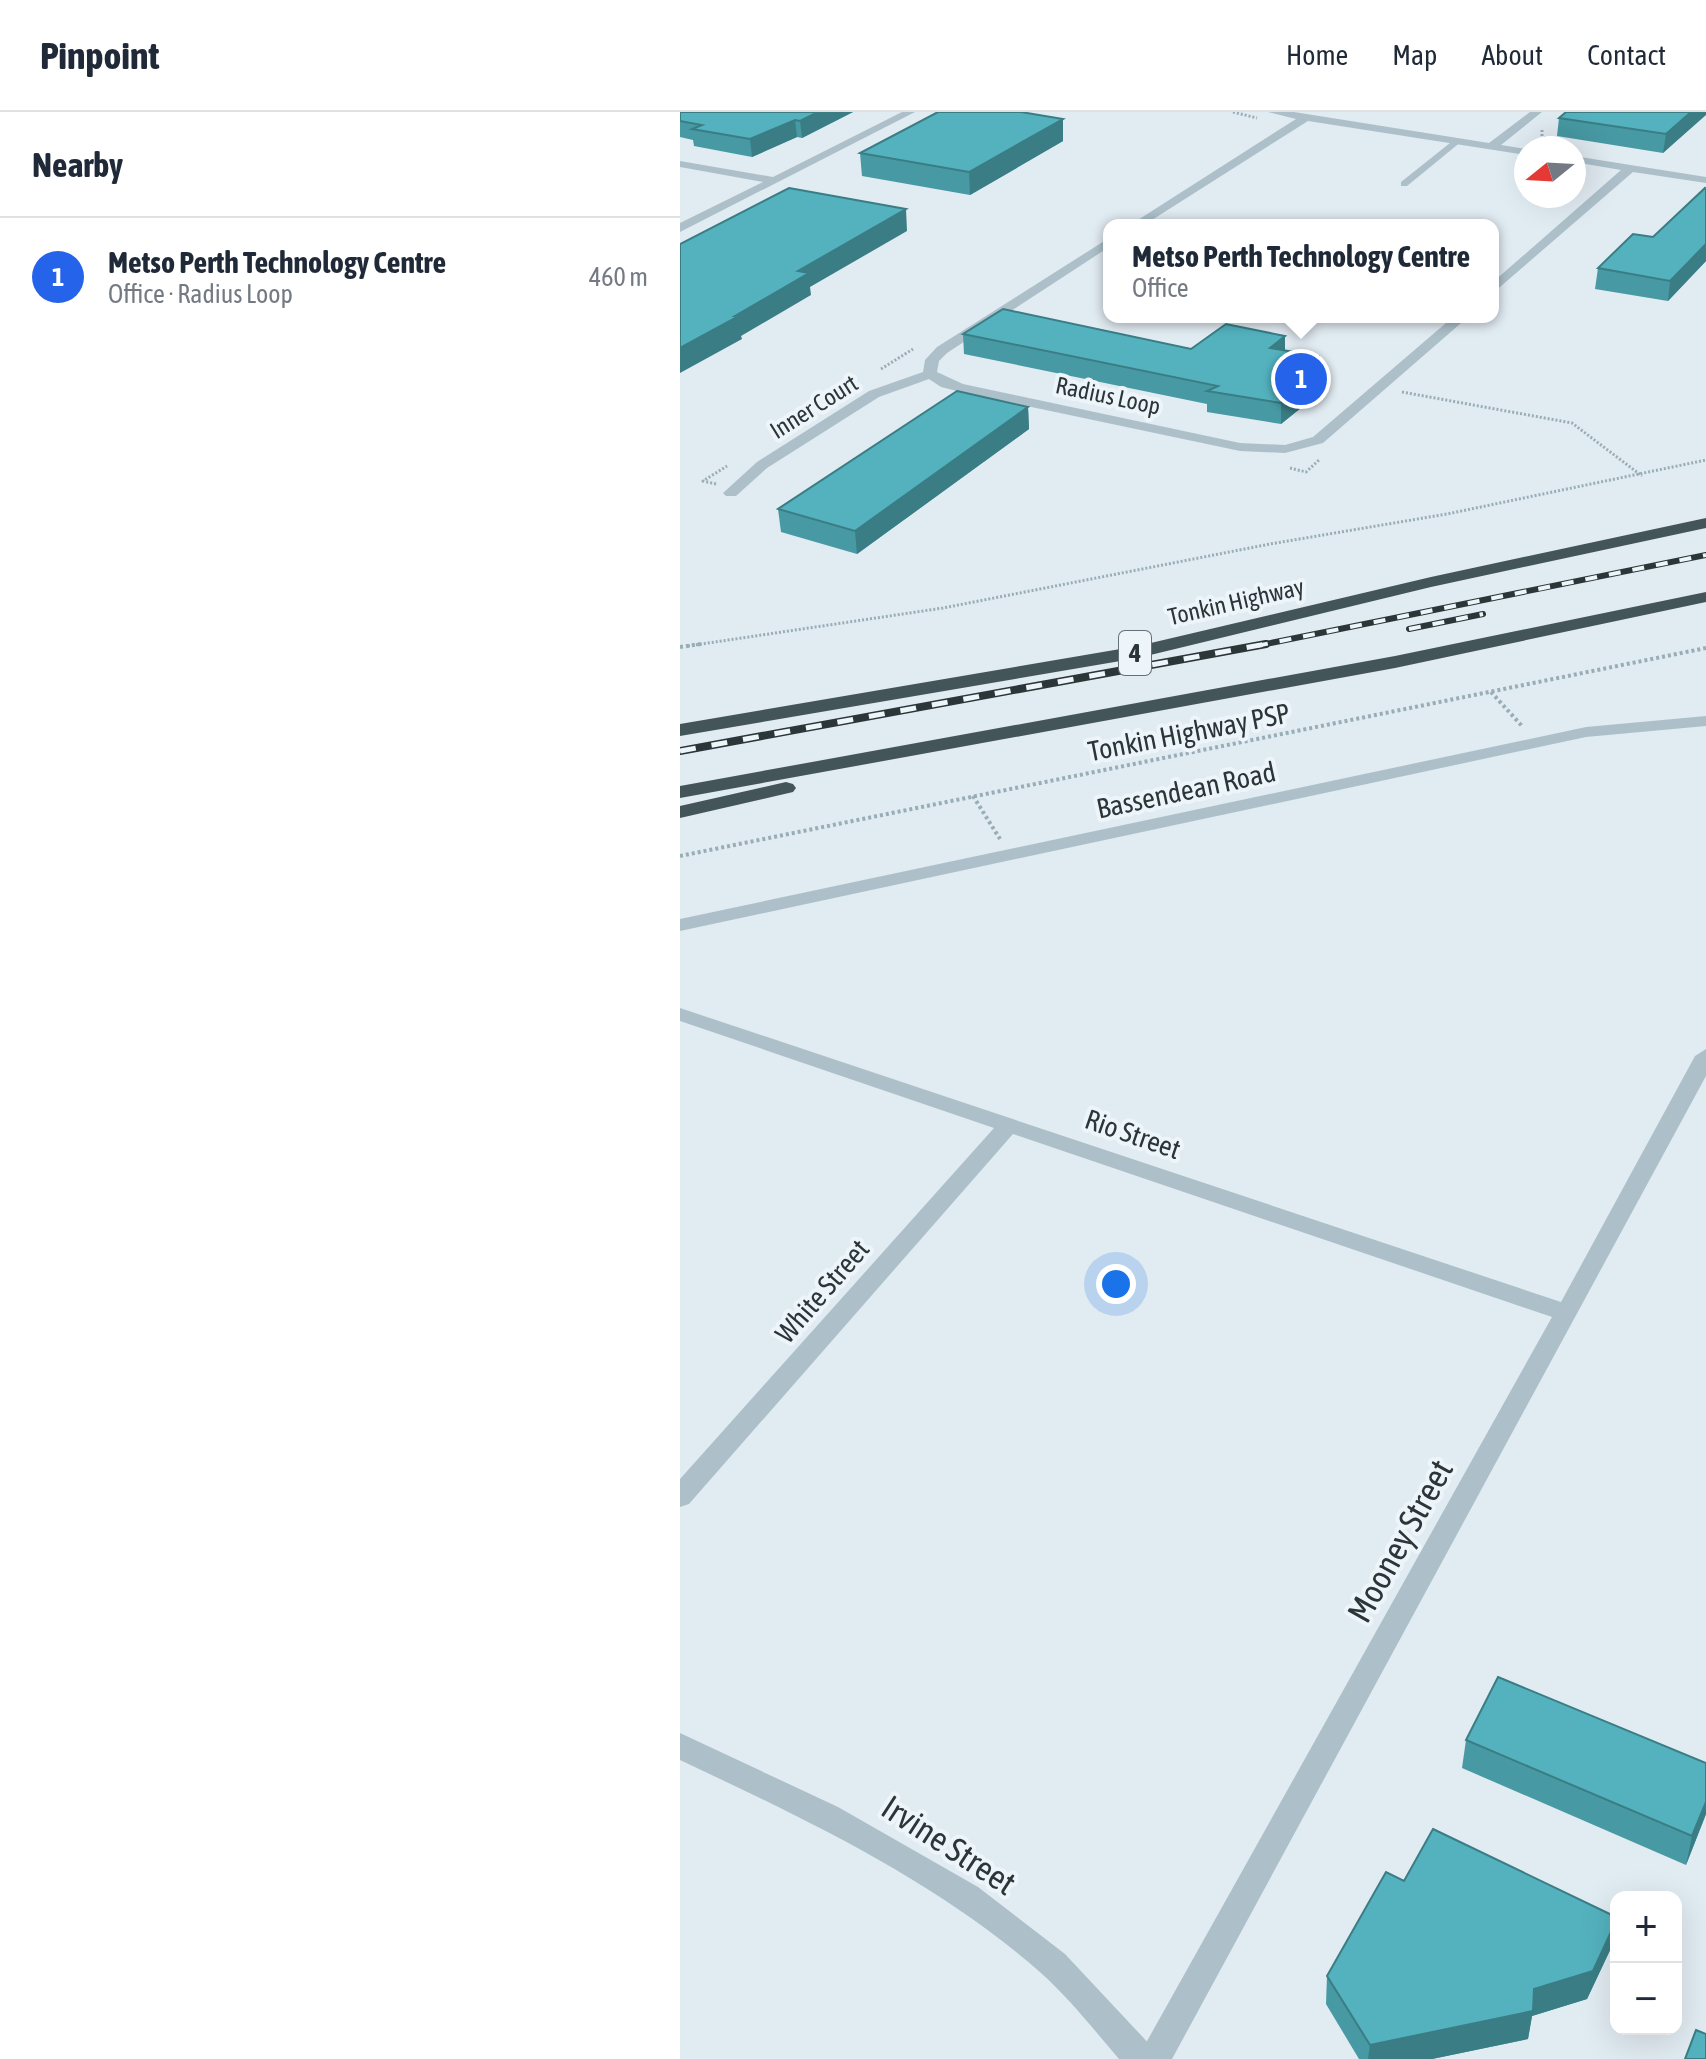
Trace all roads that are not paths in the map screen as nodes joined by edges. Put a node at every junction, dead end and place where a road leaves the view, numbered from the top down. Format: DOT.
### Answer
graph roads {
  1 [pos="910,112"];
  2 [pos="1273,112"];
  3 [pos="1537,112"];
  4 [pos="1306,117"];
  5 [pos="1458,141"];
  6 [pos="1492,146"];
  7 [pos="1514,150"];
  8 [pos="1586,161"];
  9 [pos="680,164"];
  10 [pos="1630,168"];
  11 [pos="772,180"];
  12 [pos="1706,180"];
  13 [pos="1404,184"];
  14 [pos="1145,219"];
  15 [pos="680,228"];
  16 [pos="1103,246"];
  17 [pos="1499,284"];
  18 [pos="1454,323"];
  19 [pos="930,374"];
  20 [pos="731,493"];
  21 [pos="1706,523"];
  22 [pos="1431,582"];
  23 [pos="1706,597"];
  24 [pos="1186,698"];
  25 [pos="680,716"];
  26 [pos="1706,721"];
  27 [pos="680,730"];
  28 [pos="680,792"];
  29 [pos="680,812"];
  30 [pos="680,925"];
  31 [pos="680,1014"];
  32 [pos="1706,1056"];
  33 [pos="1010,1124"];
  34 [pos="1567,1313"];
  35 [pos="680,1497"];
  36 [pos="680,1746"];
  37 [pos="1141,2059"];
  38 [pos="1154,2059"];
  1 -- 11 [label="street"];
  2 -- 4 [label="street"];
  3 -- 6 [label="street"];
  4 -- 5 [label="street"];
  4 -- 14 [label="street"];
  5 -- 6 [label="street"];
  5 -- 13 [label="lane"];
  6 -- 7 [label="street"];
  8 -- 10 [label="street"];
  9 -- 11 [label="street"];
  10 -- 12 [label="street"];
  10 -- 17 [label="street"];
  11 -- 15 [label="street"];
  16 -- 19 [label="street"];
  18 -- 19 [label="street, Radius Loop"];
  19 -- 20 [label="street, Inner Court"];
  21 -- 22 [label="highway, Tonkin Highway / 4"];
  22 -- 25 [label="highway"];
  22 -- 27 [label="highway, Tonkin Highway / 4"];
  23 -- 24 [label="highway, 4"];
  24 -- 28 [label="highway, 4"];
  24 -- 29 [label="highway"];
  26 -- 30 [label="street, Bassendean Road"];
  31 -- 33 [label="street, Rio Street"];
  32 -- 34 [label="street, Mooney Street"];
  33 -- 34 [label="street, Rio Street"];
  33 -- 35 [label="street, White Street"];
  34 -- 38 [label="street, Mooney Street"];
  36 -- 37 [label="street, Irvine Street"];
}
